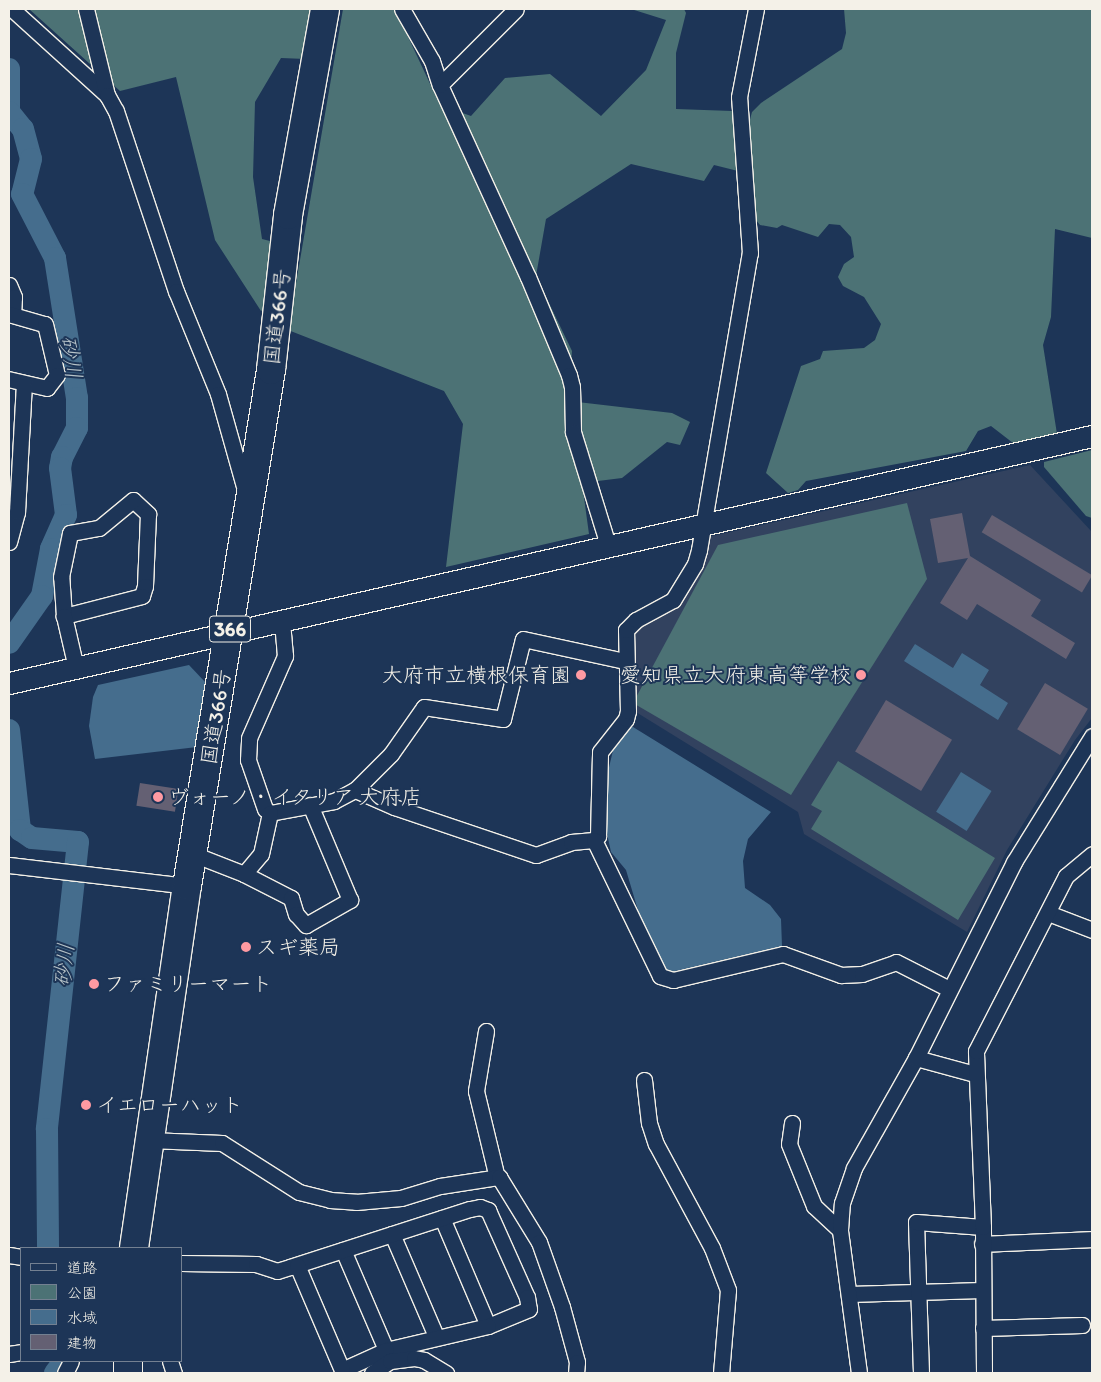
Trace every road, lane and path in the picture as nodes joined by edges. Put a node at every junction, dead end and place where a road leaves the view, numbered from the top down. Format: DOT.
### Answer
graph roads {
  1 [pos="12,9"];
  2 [pos="86,9"];
  3 [pos="325,9"];
  4 [pos="402,9"];
  5 [pos="516,9"];
  6 [pos="756,9"];
  7 [pos="440,85"];
  8 [pos="107,95"];
  9 [pos="9,285"];
  10 [pos="11,314"];
  11 [pos="9,380"];
  12 [pos="24,384"];
  13 [pos="1092,436"];
  14 [pos="16,447"];
  15 [pos="248,501"];
  16 [pos="13,511"];
  17 [pos="702,528"];
  18 [pos="9,542"];
  19 [pos="609,548"];
  20 [pos="64,616"];
  21 [pos="282,621"];
  22 [pos="230,631"];
  23 [pos="625,661"];
  24 [pos="76,668"];
  25 [pos="11,683"];
  26 [pos="1092,736"];
  27 [pos="355,790"];
  28 [pos="310,805"];
  29 [pos="270,813"];
  30 [pos="594,840"];
  31 [pos="193,854"];
  32 [pos="1092,854"];
  33 [pos="9,865"];
  34 [pos="244,874"];
  35 [pos="187,886"];
  36 [pos="1048,913"];
  37 [pos="1092,930"];
  38 [pos="949,990"];
  39 [pos="486,1031"];
  40 [pos="916,1058"];
  41 [pos="975,1074"];
  42 [pos="644,1080"];
  43 [pos="792,1123"];
  44 [pos="150,1140"];
  45 [pos="497,1178"];
  46 [pos="442,1218"];
  47 [pos="983,1227"];
  48 [pos="840,1230"];
  49 [pos="392,1234"];
  50 [pos="1092,1239"];
  51 [pos="982,1244"];
  52 [pos="134,1247"];
  53 [pos="343,1250"];
  54 [pos="182,1263"];
  55 [pos="297,1265"];
  56 [pos="919,1290"];
  57 [pos="982,1290"];
  58 [pos="849,1294"];
  59 [pos="1082,1325"];
  60 [pos="488,1326"];
  61 [pos="983,1328"];
  62 [pos="436,1336"];
  63 [pos="386,1350"];
  64 [pos="441,1372"];
  65 [pos="372,1373"];
  66 [pos="576,1373"];
  67 [pos="721,1373"];
  68 [pos="859,1373"];
  69 [pos="921,1373"];
  70 [pos="984,1373"];
  1 -- 8 [label="street"];
  2 -- 8 [label="street"];
  3 -- 15 [label="highway, 国道366号 / 366"];
  4 -- 7 [label="street"];
  5 -- 7 [label="street"];
  6 -- 17 [label="street"];
  7 -- 19 [label="street"];
  8 -- 15 [label="street"];
  9 -- 10 [label="street"];
  10 -- 12 [label="street"];
  11 -- 12 [label="street"];
  12 -- 14 [label="street"];
  13 -- 17 [label="street"];
  14 -- 16 [label="street"];
  15 -- 22 [label="highway, 国道366号 / 366"];
  16 -- 18 [label="street"];
  17 -- 19 [label="street"];
  17 -- 23 [label="street"];
  19 -- 21 [label="street"];
  20 -- 20 [label="street"];
  20 -- 24 [label="street"];
  21 -- 22 [label="street"];
  21 -- 29 [label="street"];
  22 -- 24 [label="street"];
  22 -- 31 [label="highway, 国道366号 / 366"];
  23 -- 27 [label="street"];
  23 -- 30 [label="street"];
  24 -- 25 [label="street"];
  26 -- 38 [label="street"];
  27 -- 28 [label="street"];
  27 -- 30 [label="street"];
  28 -- 29 [label="street"];
  28 -- 34 [label="street"];
  29 -- 34 [label="street"];
  30 -- 38 [label="street"];
  31 -- 34 [label="street"];
  31 -- 35 [label="highway, 国道366号 / 366"];
  32 -- 36 [label="street"];
  33 -- 35 [label="street"];
  35 -- 44 [label="highway, 国道366号 / 366"];
  36 -- 37 [label="street"];
  36 -- 41 [label="street"];
  38 -- 40 [label="street"];
  39 -- 45 [label="street"];
  40 -- 41 [label="street"];
  40 -- 48 [label="street"];
  41 -- 47 [label="street"];
  42 -- 67 [label="street"];
  43 -- 48 [label="street"];
  44 -- 45 [label="street"];
  44 -- 52 [label="highway, 国道366号 / 366"];
  45 -- 66 [label="street"];
  46 -- 49 [label="street"];
  46 -- 60 [label="street"];
  46 -- 60 [label="street"];
  47 -- 51 [label="street"];
  47 -- 56 [label="street"];
  48 -- 58 [label="street"];
  49 -- 53 [label="street"];
  49 -- 62 [label="street"];
  50 -- 51 [label="street"];
  51 -- 57 [label="street"];
  53 -- 55 [label="street"];
  53 -- 63 [label="street"];
  54 -- 55 [label="street"];
  55 -- 63 [label="street"];
  56 -- 57 [label="street"];
  56 -- 58 [label="street"];
  56 -- 69 [label="street"];
  57 -- 61 [label="street"];
  58 -- 68 [label="street"];
  59 -- 61 [label="street"];
  60 -- 62 [label="street"];
  61 -- 70 [label="street"];
  62 -- 63 [label="street"];
  64 -- 65 [label="street"];
}
